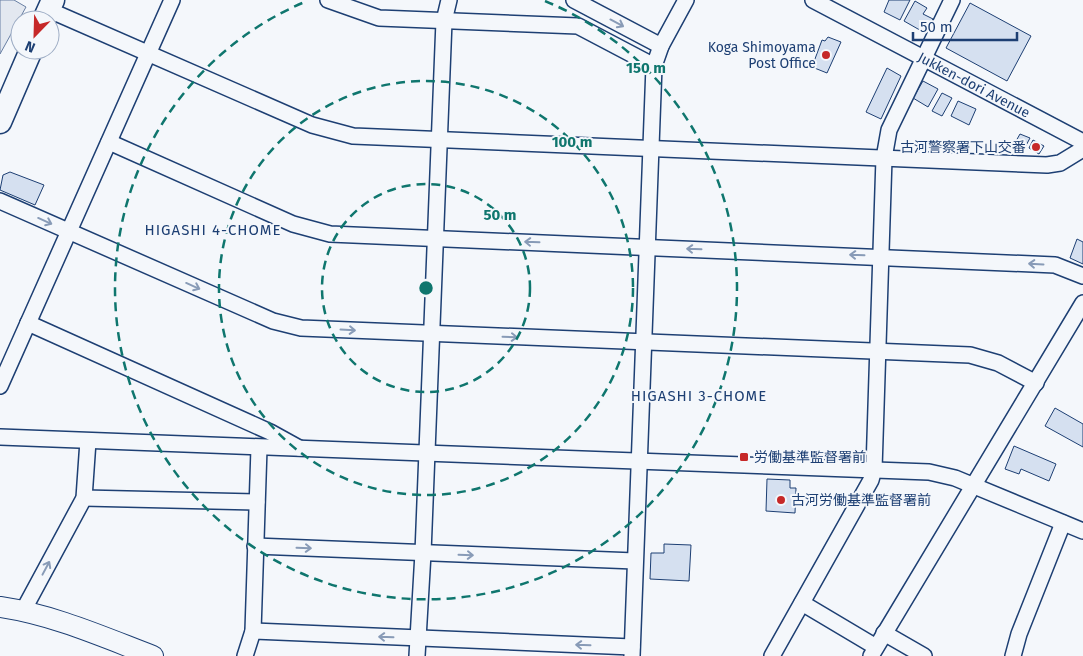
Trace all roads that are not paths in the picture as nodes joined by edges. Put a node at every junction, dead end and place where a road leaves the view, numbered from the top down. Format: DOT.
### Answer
graph roads {
  1 [pos="172,0"];
  2 [pos="328,0"];
  3 [pos="449,0"];
  4 [pos="574,0"];
  5 [pos="686,0"];
  6 [pos="813,0"];
  7 [pos="952,0"];
  8 [pos="60,15"];
  9 [pos="444,21"];
  10 [pos="661,46"];
  11 [pos="149,52"];
  12 [pos="924,58"];
  13 [pos="27,60"];
  14 [pos="654,66"];
  15 [pos="0,122"];
  16 [pos="439,139"];
  17 [pos="109,142"];
  18 [pos="1083,142"];
  19 [pos="652,149"];
  20 [pos="1083,149"];
  21 [pos="884,158"];
  22 [pos="0,201"];
  23 [pos="70,232"];
  24 [pos="436,238"];
  25 [pos="646,247"];
  26 [pos="881,256"];
  27 [pos="1083,276"];
  28 [pos="1083,303"];
  29 [pos="28,323"];
  30 [pos="431,334"];
  31 [pos="644,342"];
  32 [pos="878,352"];
  33 [pos="1036,382"];
  34 [pos="0,386"];
  35 [pos="0,438"];
  36 [pos="88,441"];
  37 [pos="260,448"];
  38 [pos="300,449"];
  39 [pos="426,454"];
  40 [pos="639,461"];
  41 [pos="874,469"];
  42 [pos="973,486"];
  43 [pos="84,498"];
  44 [pos="257,502"];
  45 [pos="1063,523"];
  46 [pos="1083,531"];
  47 [pos="255,546"];
  48 [pos="423,553"];
  49 [pos="635,561"];
  50 [pos="802,603"];
  51 [pos="0,608"];
  52 [pos="23,611"];
  53 [pos="254,632"];
  54 [pos="884,633"];
  55 [pos="418,638"];
  56 [pos="632,652"];
  57 [pos="873,652"];
  58 [pos="153,656"];
  59 [pos="246,656"];
  60 [pos="417,656"];
  61 [pos="772,656"];
  62 [pos="924,656"];
  63 [pos="1014,656"];
  1 -- 11 [label="street"];
  2 -- 9 [label="street"];
  3 -- 9 [label="street"];
  4 -- 10 [label="street, one-way"];
  5 -- 10 [label="street"];
  6 -- 12 [label="street, Jukken-dori Avenue"];
  7 -- 12 [label="street"];
  8 -- 11 [label="street"];
  9 -- 14 [label="street"];
  9 -- 16 [label="street"];
  10 -- 14 [label="street"];
  11 -- 16 [label="street"];
  11 -- 17 [label="street"];
  12 -- 18 [label="street, Jukken-dori Avenue"];
  12 -- 21 [label="street"];
  13 -- 15 [label="highway"];
  14 -- 19 [label="street"];
  16 -- 19 [label="street"];
  16 -- 24 [label="street"];
  17 -- 23 [label="street"];
  17 -- 24 [label="street"];
  19 -- 21 [label="street"];
  19 -- 25 [label="street"];
  20 -- 21 [label="street"];
  21 -- 26 [label="street"];
  22 -- 23 [label="street, one-way"];
  23 -- 29 [label="street"];
  23 -- 30 [label="street, one-way"];
  25 -- 24 [label="street, one-way"];
  24 -- 30 [label="street"];
  26 -- 25 [label="street, one-way"];
  25 -- 31 [label="street"];
  27 -- 26 [label="street, one-way"];
  26 -- 32 [label="street"];
  28 -- 33 [label="street"];
  29 -- 34 [label="street"];
  29 -- 38 [label="street"];
  30 -- 31 [label="street, one-way"];
  30 -- 39 [label="street"];
  31 -- 32 [label="street"];
  31 -- 40 [label="street"];
  32 -- 33 [label="street"];
  32 -- 41 [label="street"];
  33 -- 42 [label="street"];
  35 -- 36 [label="street"];
  36 -- 37 [label="street"];
  36 -- 43 [label="street"];
  37 -- 38 [label="street"];
  37 -- 44 [label="street"];
  38 -- 39 [label="street"];
  39 -- 40 [label="street"];
  39 -- 48 [label="street"];
  40 -- 41 [label="street"];
  40 -- 49 [label="street"];
  41 -- 42 [label="street"];
  41 -- 50 [label="street"];
  42 -- 45 [label="street"];
  42 -- 54 [label="street"];
  43 -- 44 [label="street"];
  52 -- 43 [label="street, one-way"];
  44 -- 47 [label="street"];
  45 -- 46 [label="street"];
  45 -- 63 [label="street"];
  47 -- 48 [label="street, one-way"];
  47 -- 53 [label="street"];
  48 -- 49 [label="street, one-way"];
  48 -- 55 [label="street"];
  49 -- 56 [label="street"];
  50 -- 57 [label="street"];
  50 -- 61 [label="street"];
  51 -- 52 [label="main road"];
  52 -- 58 [label="main road"];
  55 -- 53 [label="street, one-way"];
  53 -- 59 [label="street"];
  54 -- 57 [label="street"];
  54 -- 62 [label="street"];
  56 -- 55 [label="street, one-way"];
  55 -- 60 [label="street"];
}
